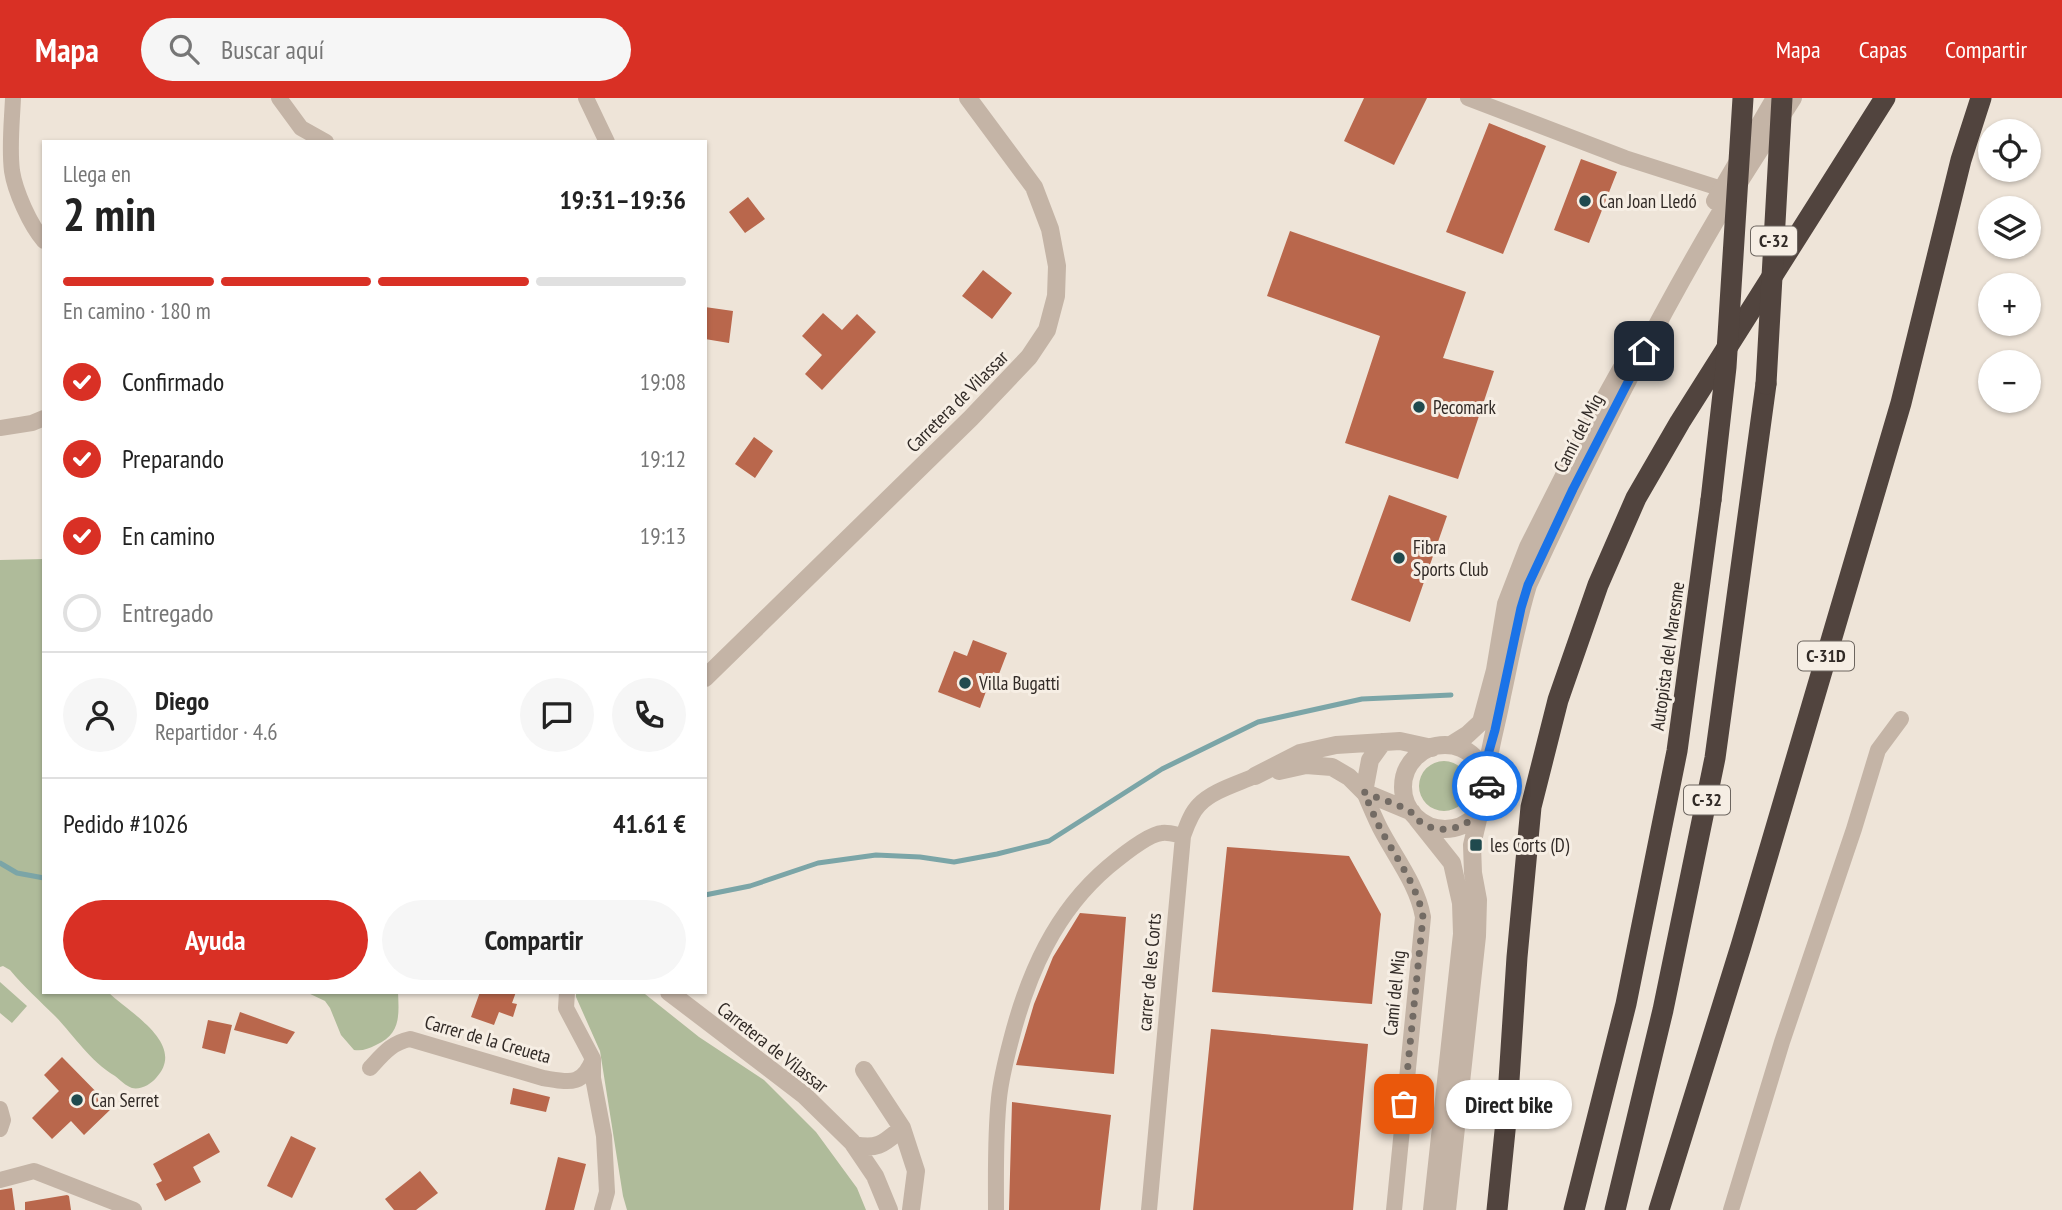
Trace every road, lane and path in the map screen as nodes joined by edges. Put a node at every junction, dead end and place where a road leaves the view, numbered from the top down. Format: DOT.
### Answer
graph roads {
  1 [pos="13,98"];
  2 [pos="279,98"];
  3 [pos="586,98"];
  4 [pos="1468,98"];
  5 [pos="1743,98"];
  6 [pos="1775,98"];
  7 [pos="1783,98"];
  8 [pos="1793,98"];
  9 [pos="1885,98"];
  10 [pos="1981,98"];
  11 [pos="969,99"];
  12 [pos="323,140"];
  13 [pos="606,140"];
  14 [pos="1721,189"];
  15 [pos="42,239"];
  16 [pos="42,419"];
  17 [pos="0,428"];
  18 [pos="707,676"];
  19 [pos="1901,719"];
  20 [pos="1383,742"];
  21 [pos="1451,746"];
  22 [pos="1432,748"];
  23 [pos="1255,776"];
  24 [pos="1486,776"];
  25 [pos="1364,792"];
  26 [pos="1480,811"];
  27 [pos="1414,816"];
  28 [pos="1183,836"];
  29 [pos="567,994"];
  30 [pos="669,994"];
  31 [pos="593,1059"];
  32 [pos="370,1068"];
  33 [pos="864,1070"];
  34 [pos="0,1109"];
  35 [pos="902,1128"];
  36 [pos="0,1129"];
  37 [pos="854,1145"];
  38 [pos="0,1180"];
  39 [pos="134,1210"];
  40 [pos="602,1210"];
  41 [pos="890,1210"];
  42 [pos="911,1210"];
  43 [pos="996,1210"];
  44 [pos="1149,1210"];
  45 [pos="1394,1210"];
  46 [pos="1432,1210"];
  47 [pos="1447,1210"];
  48 [pos="1497,1210"];
  49 [pos="1574,1210"];
  50 [pos="1615,1210"];
  51 [pos="1659,1210"];
  52 [pos="1731,1210"];
  1 -- 15 [label="street"];
  2 -- 12 [label="street"];
  3 -- 13 [label="street"];
  4 -- 14 [label="street"];
  5 -- 49 [label="highway, Autopista del Maresme / C-32, bridge"];
  6 -- 14 [label="street, Camí del Mig"];
  7 -- 50 [label="highway, C-32, bridge"];
  8 -- 24 [label="street, Camí del Mig"];
  9 -- 48 [label="highway"];
  10 -- 51 [label="highway, C-31D"];
  11 -- 18 [label="street, Carretera de Vilassar"];
  14 -- 21 [label="street, Camí del Mig"];
  16 -- 17 [label="street"];
  19 -- 52 [label="street"];
  20 -- 22 [label="street"];
  20 -- 23 [label="street"];
  20 -- 25 [label="street"];
  21 -- 22 [label="street"];
  21 -- 24 [label="street"];
  22 -- 27 [label="street"];
  23 -- 25 [label="street"];
  23 -- 28 [label="street, carrer de les Corts"];
  24 -- 26 [label="street"];
  25 -- 27 [label="street"];
  25 -- 45 [label="street, Camí del Mig"];
  26 -- 27 [label="street"];
  26 -- 47 [label="street"];
  27 -- 46 [label="street"];
  28 -- 43 [label="street"];
  28 -- 44 [label="street, carrer de les Corts"];
  29 -- 31 [label="street"];
  30 -- 37 [label="street, Carretera de Vilassar"];
  31 -- 32 [label="street, Carrer de la Creueta"];
  31 -- 40 [label="street"];
  33 -- 35 [label="street"];
  34 -- 36 [label="street"];
  35 -- 37 [label="street"];
  35 -- 42 [label="street"];
  37 -- 41 [label="street, Carretera de Vilassar"];
  38 -- 39 [label="street"];
}
